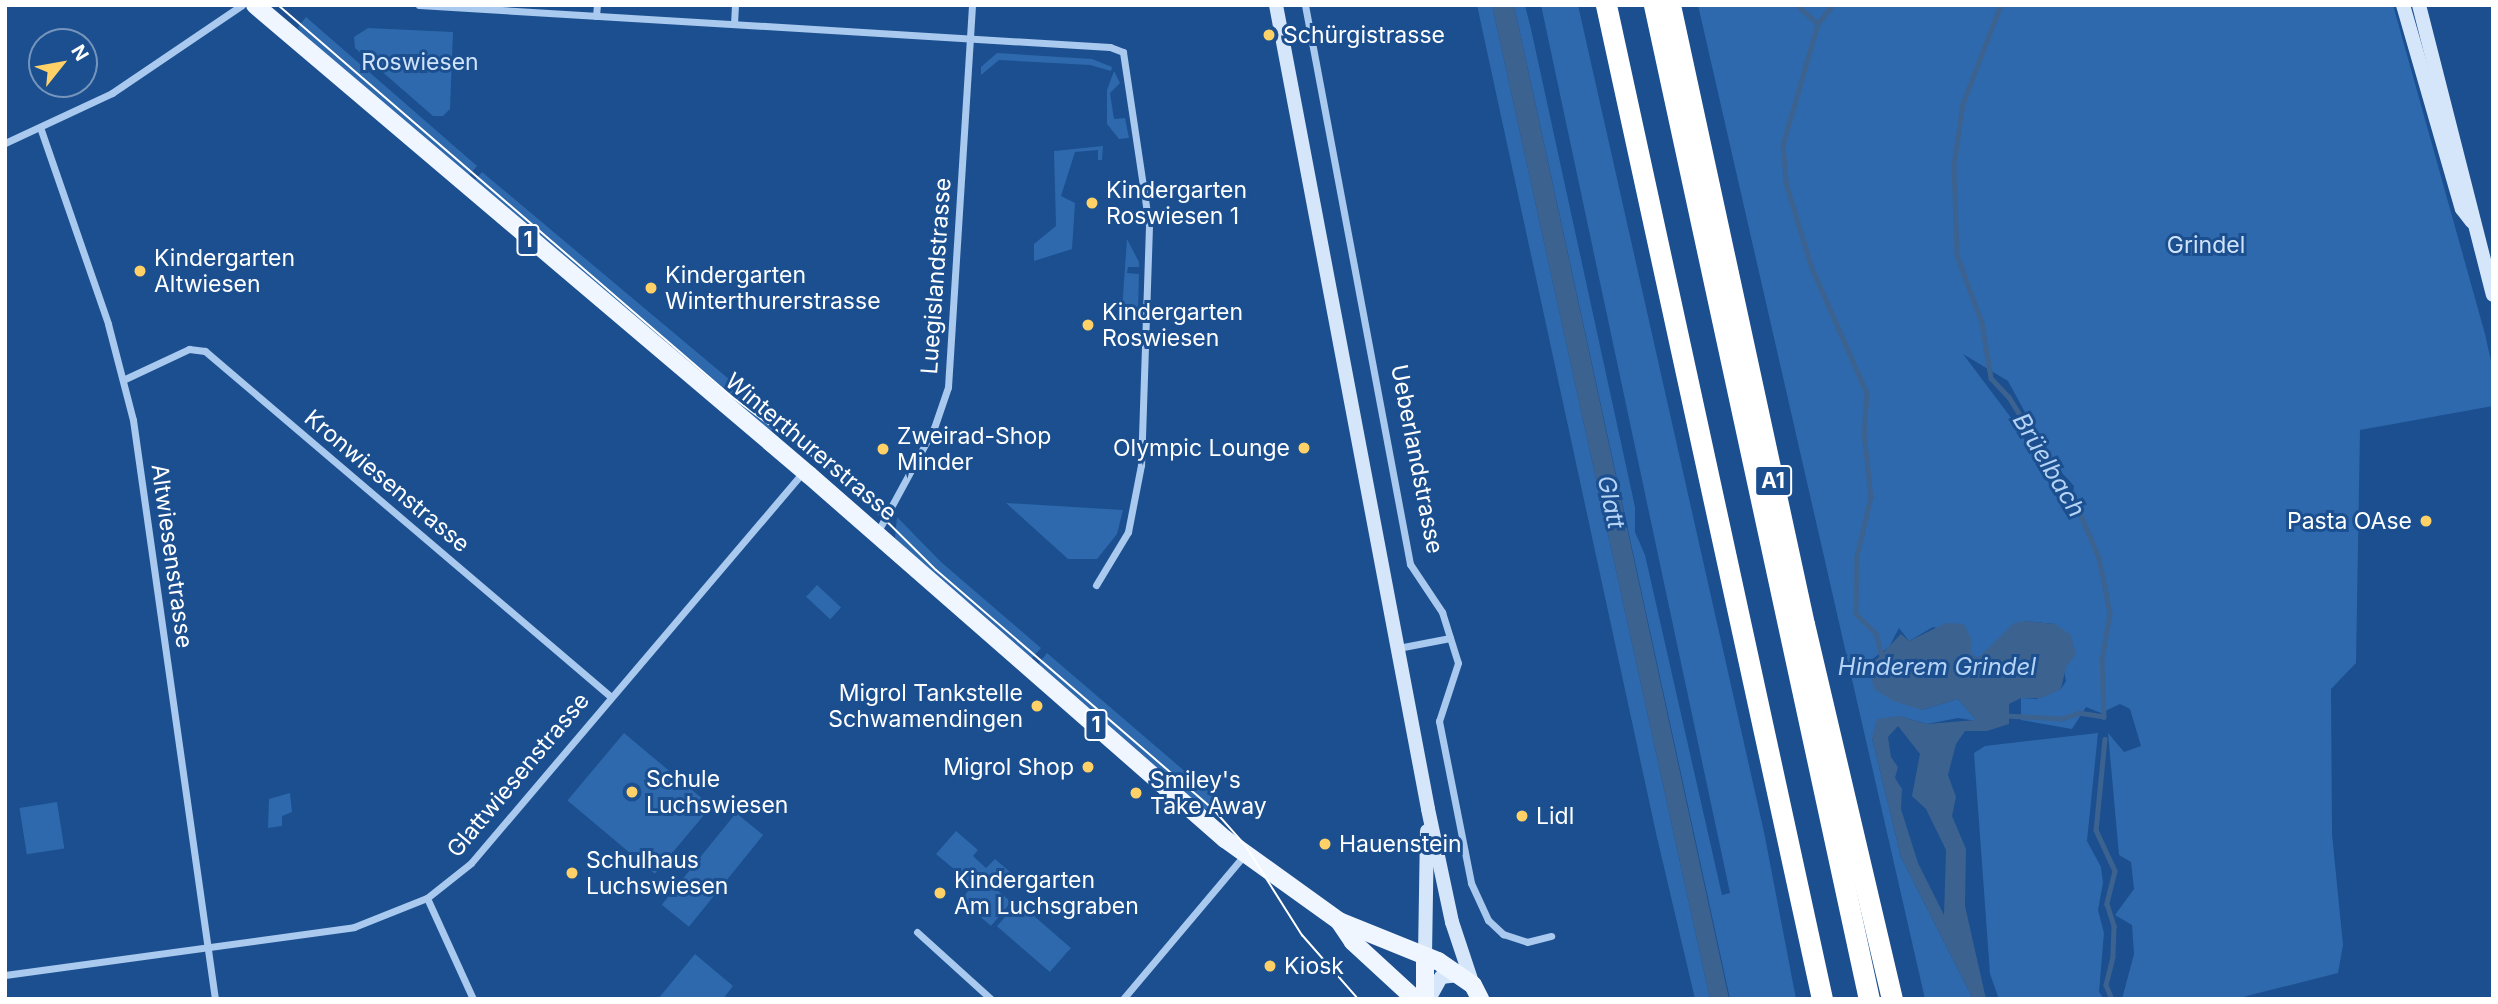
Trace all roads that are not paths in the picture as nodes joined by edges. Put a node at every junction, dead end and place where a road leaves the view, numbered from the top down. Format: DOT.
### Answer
graph roads {
  1 [pos="242,5"];
  2 [pos="255,5"];
  3 [pos="419,5"];
  4 [pos="597,5"];
  5 [pos="734,5"];
  6 [pos="972,5"];
  7 [pos="1276,5"];
  8 [pos="1306,5"];
  9 [pos="1606,5"];
  10 [pos="1654,5"];
  11 [pos="1670,5"];
  12 [pos="2403,5"];
  13 [pos="2419,5"];
  14 [pos="596,16"];
  15 [pos="733,24"];
  16 [pos="971,40"];
  17 [pos="41,130"];
  18 [pos="5,143"];
  19 [pos="2472,222"];
  20 [pos="2493,295"];
  21 [pos="125,379"];
  22 [pos="804,471"];
  23 [pos="876,533"];
  24 [pos="1096,585"];
  25 [pos="1450,638"];
  26 [pos="1397,648"];
  27 [pos="610,696"];
  28 [pos="1428,809"];
  29 [pos="1245,854"];
  30 [pos="427,898"];
  31 [pos="1339,921"];
  32 [pos="917,932"];
  33 [pos="1551,936"];
  34 [pos="206,948"];
  35 [pos="1425,956"];
  36 [pos="5,975"];
  37 [pos="1471,986"];
  38 [pos="215,999"];
  39 [pos="473,999"];
  40 [pos="991,999"];
  41 [pos="1123,999"];
  42 [pos="1415,999"];
  43 [pos="1427,999"];
  44 [pos="1822,999"];
  45 [pos="1869,999"];
  46 [pos="1892,999"];
  1 -- 17 [label="street"];
  2 -- 22 [label="main road, Winterthurerstrasse / 1"];
  3 -- 14 [label="street"];
  4 -- 14 [label="street"];
  5 -- 15 [label="street"];
  6 -- 16 [label="street, Luegislandstrasse"];
  7 -- 26 [label="main road"];
  8 -- 25 [label="street, Ueberlandstrasse"];
  9 -- 44 [label="highway"];
  10 -- 45 [label="highway"];
  11 -- 46 [label="highway, A1"];
  12 -- 19 [label="main road"];
  13 -- 19 [label="main road"];
  14 -- 15 [label="street"];
  15 -- 16 [label="street"];
  16 -- 23 [label="street, Luegislandstrasse"];
  16 -- 24 [label="street"];
  17 -- 18 [label="street"];
  17 -- 21 [label="street, Altwiesenstrasse"];
  19 -- 20 [label="main road"];
  21 -- 27 [label="street, Kronwiesenstrasse"];
  21 -- 34 [label="street, Altwiesenstrasse"];
  22 -- 23 [label="main road, Winterthurerstrasse / 1"];
  22 -- 27 [label="street, Glattwiesenstrasse"];
  23 -- 29 [label="main road, Winterthurerstrasse / 1"];
  25 -- 26 [label="street"];
  25 -- 33 [label="street, Ueberlandstrasse"];
  26 -- 28 [label="main road"];
  27 -- 30 [label="street, Glattwiesenstrasse"];
  28 -- 35 [label="main road"];
  28 -- 37 [label="main road"];
  29 -- 31 [label="main road, Winterthurerstrasse / 1"];
  29 -- 41 [label="street"];
  30 -- 34 [label="street, Glattwiesenstrasse"];
  30 -- 39 [label="street"];
  31 -- 35 [label="main road, Winterthurerstrasse / 1"];
  31 -- 42 [label="main road, Winterthurerstrasse / 1"];
  32 -- 40 [label="street"];
  34 -- 36 [label="street, Glattwiesenstrasse"];
  34 -- 38 [label="street, Altwiesenstrasse"];
  35 -- 37 [label="main road, 1"];
  35 -- 43 [label="main road"];
  37 -- 43 [label="main road"];
}
